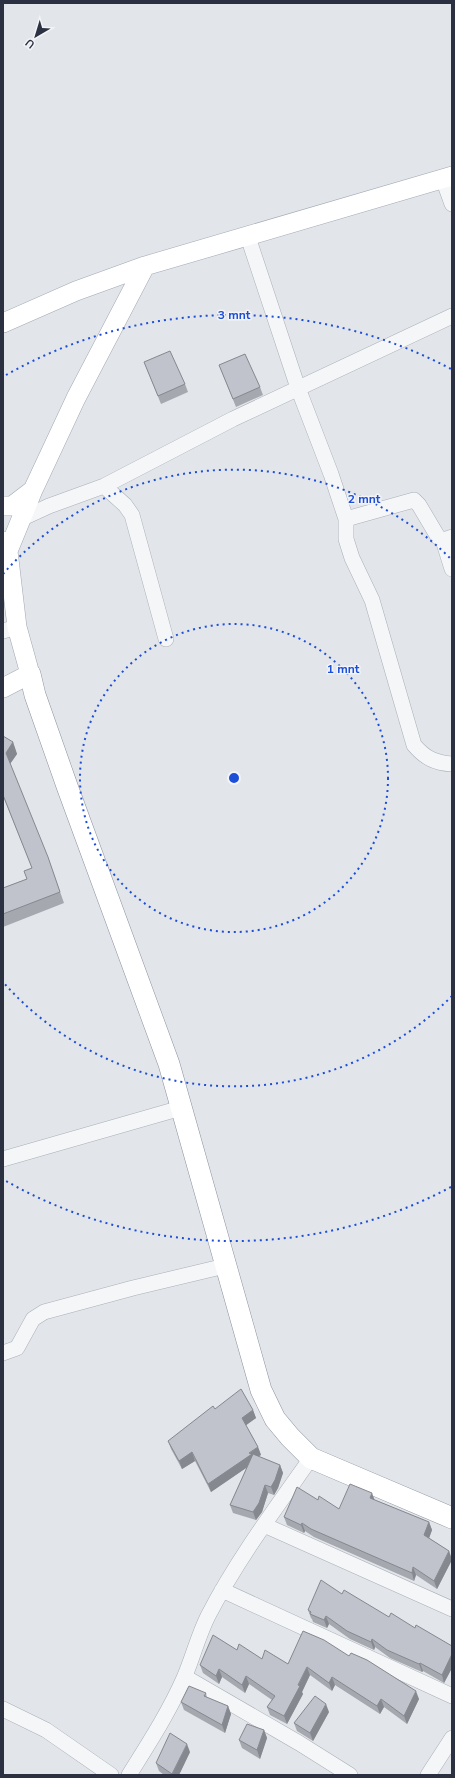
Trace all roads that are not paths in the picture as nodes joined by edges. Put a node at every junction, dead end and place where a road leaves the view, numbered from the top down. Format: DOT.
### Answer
graph roads {
  1 [pos="447,177"];
  2 [pos="452,204"];
  3 [pos="248,237"];
  4 [pos="145,266"];
  5 [pos="452,316"];
  6 [pos="3,323"];
  7 [pos="298,388"];
  8 [pos="104,486"];
  9 [pos="33,490"];
  10 [pos="3,506"];
  11 [pos="23,518"];
  12 [pos="346,519"];
  13 [pos="447,538"];
  14 [pos="5,548"];
  15 [pos="452,569"];
  16 [pos="10,629"];
  17 [pos="166,639"];
  18 [pos="30,674"];
  19 [pos="3,688"];
  20 [pos="452,764"];
  21 [pos="181,1108"];
  22 [pos="3,1159"];
  23 [pos="225,1266"];
  24 [pos="3,1353"];
  25 [pos="311,1458"];
  26 [pos="452,1518"];
  27 [pos="264,1525"];
  28 [pos="222,1590"];
  29 [pos="452,1609"];
  30 [pos="185,1677"];
  31 [pos="452,1696"];
  32 [pos="3,1709"];
  33 [pos="452,1738"];
  34 [pos="111,1775"];
  35 [pos="129,1775"];
  36 [pos="350,1775"];
  37 [pos="428,1775"];
  1 -- 2 [label="street"];
  1 -- 3 [label="main road"];
  3 -- 4 [label="main road"];
  3 -- 7 [label="street"];
  4 -- 6 [label="main road"];
  4 -- 9 [label="main road"];
  5 -- 7 [label="street"];
  7 -- 8 [label="street"];
  7 -- 12 [label="street"];
  8 -- 11 [label="street"];
  8 -- 17 [label="street"];
  9 -- 10 [label="main road"];
  9 -- 11 [label="main road"];
  11 -- 14 [label="main road"];
  12 -- 13 [label="street"];
  12 -- 20 [label="street"];
  13 -- 15 [label="street"];
  14 -- 16 [label="main road"];
  16 -- 18 [label="main road"];
  18 -- 19 [label="main road"];
  18 -- 21 [label="highway"];
  21 -- 22 [label="street"];
  21 -- 23 [label="highway"];
  23 -- 24 [label="street"];
  23 -- 25 [label="highway"];
  25 -- 26 [label="highway"];
  25 -- 27 [label="street"];
  27 -- 28 [label="street"];
  27 -- 29 [label="street"];
  28 -- 30 [label="street"];
  28 -- 31 [label="street"];
  30 -- 35 [label="street"];
  30 -- 36 [label="street"];
  32 -- 34 [label="street"];
  33 -- 37 [label="street"];
}
